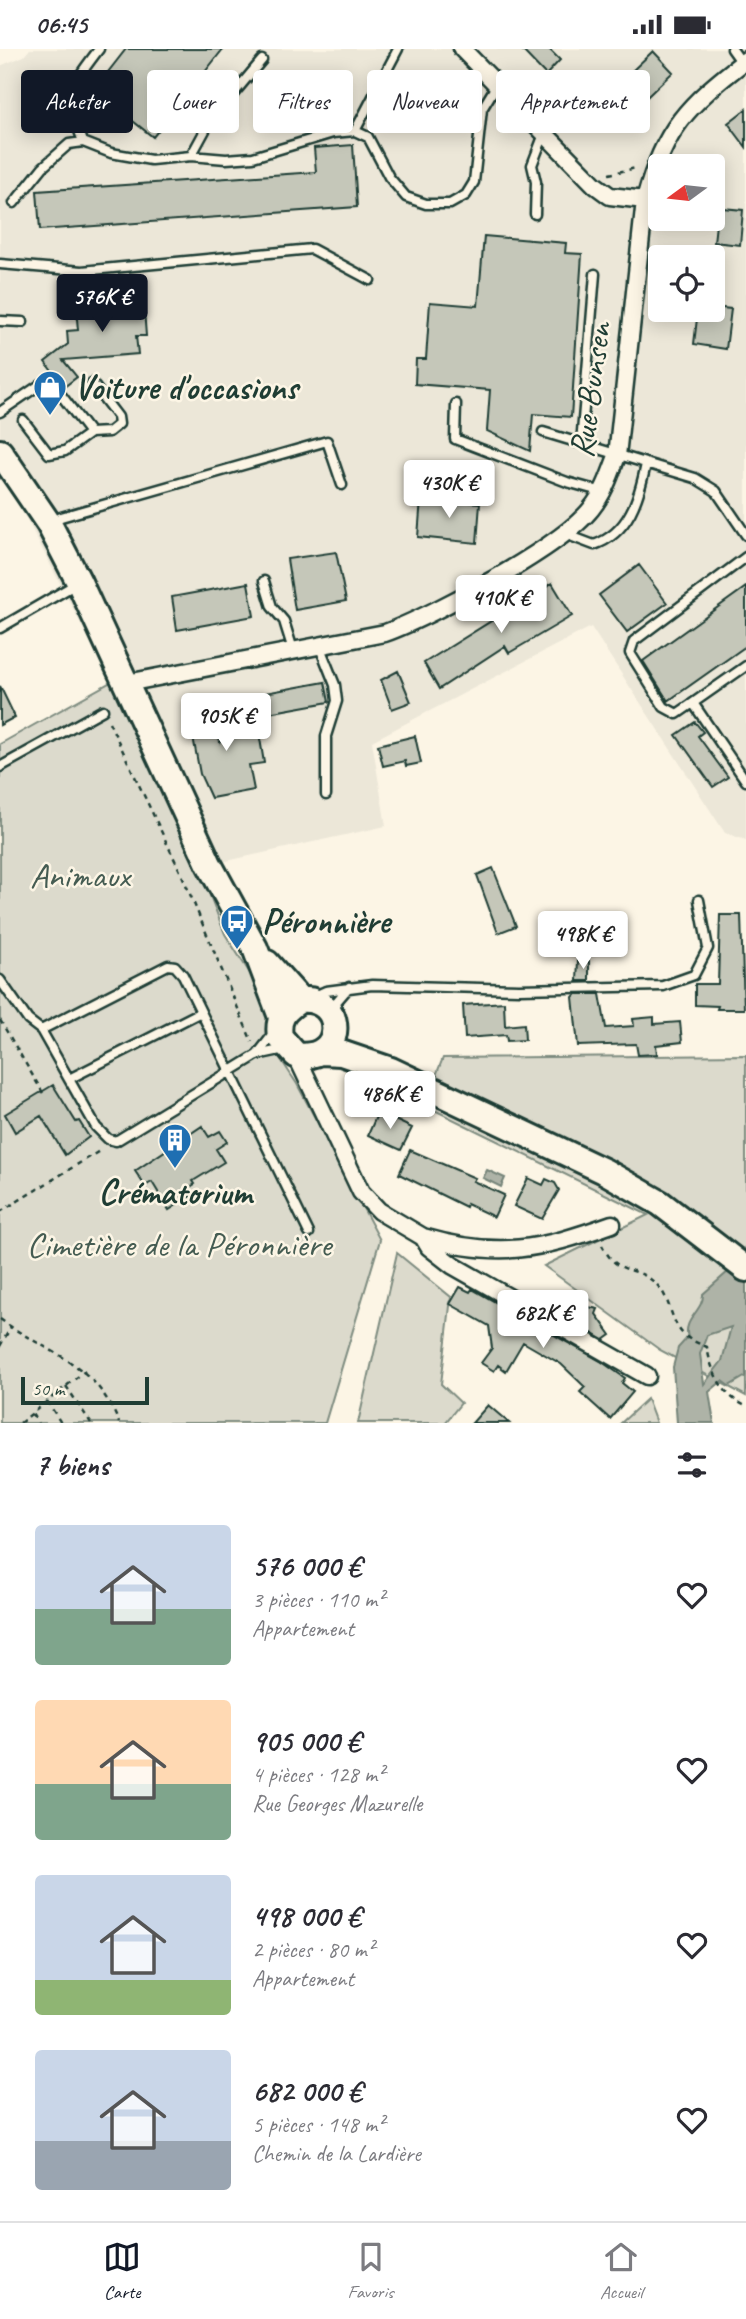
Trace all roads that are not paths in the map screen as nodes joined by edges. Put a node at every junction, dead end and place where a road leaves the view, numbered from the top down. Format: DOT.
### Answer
graph roads {
  1 [pos="99,49"];
  2 [pos="398,49"];
  3 [pos="462,49"];
  4 [pos="732,49"];
  5 [pos="262,60"];
  6 [pos="744,62"];
  7 [pos="496,86"];
  8 [pos="355,131"];
  9 [pos="544,134"];
  10 [pos="83,142"];
  11 [pos="191,156"];
  12 [pos="645,200"];
  13 [pos="14,203"];
  14 [pos="535,214"];
  15 [pos="0,264"];
  16 [pos="595,274"];
  17 [pos="370,280"];
  18 [pos="0,321"];
  19 [pos="23,322"];
  20 [pos="92,383"];
  21 [pos="456,404"];
  22 [pos="0,412"];
  23 [pos="23,420"];
  24 [pos="543,432"];
  25 [pos="90,433"];
  26 [pos="581,444"];
  27 [pos="0,452"];
  28 [pos="617,456"];
  29 [pos="646,464"];
  30 [pos="342,485"];
  31 [pos="603,492"];
  32 [pos="49,524"];
  33 [pos="565,534"];
  34 [pos="746,535"];
  35 [pos="746,557"];
  36 [pos="264,581"];
  37 [pos="79,582"];
  38 [pos="0,628"];
  39 [pos="319,644"];
  40 [pos="293,650"];
  41 [pos="746,666"];
  42 [pos="127,683"];
  43 [pos="693,703"];
  44 [pos="103,710"];
  45 [pos="0,767"];
  46 [pos="742,768"];
  47 [pos="746,781"];
  48 [pos="326,795"];
  49 [pos="699,900"];
  50 [pos="255,949"];
  51 [pos="0,980"];
  52 [pos="349,987"];
  53 [pos="303,1000"];
  54 [pos="201,1012"];
  55 [pos="334,1022"];
  56 [pos="41,1031"];
  57 [pos="297,1042"];
  58 [pos="257,1055"];
  59 [pos="391,1070"];
  60 [pos="230,1072"];
  61 [pos="69,1079"];
  62 [pos="612,1224"];
  63 [pos="309,1233"];
  64 [pos="423,1237"];
  65 [pos="746,1269"];
  66 [pos="647,1376"];
  1 -- 10 [label="lane"];
  2 -- 8 [label="lane"];
  3 -- 7 [label="street"];
  4 -- 6 [label="lane"];
  5 -- 11 [label="lane"];
  6 -- 12 [label="street, Rue Bunsen"];
  7 -- 8 [label="lane"];
  8 -- 11 [label="lane"];
  9 -- 12 [label="street"];
  9 -- 14 [label="lane"];
  10 -- 11 [label="lane"];
  10 -- 13 [label="lane"];
  12 -- 28 [label="street, Rue Bunsen"];
  15 -- 17 [label="lane"];
  16 -- 26 [label="lane"];
  18 -- 19 [label="lane"];
  20 -- 25 [label="lane"];
  21 -- 31 [label="lane"];
  22 -- 25 [label="lane"];
  23 -- 25 [label="lane"];
  24 -- 26 [label="lane"];
  26 -- 28 [label="lane"];
  27 -- 32 [label="main road"];
  28 -- 29 [label="lane"];
  28 -- 31 [label="street, Rue Bunsen"];
  29 -- 33 [label="lane"];
  29 -- 34 [label="lane"];
  30 -- 32 [label="lane"];
  31 -- 33 [label="street, Rue Bunsen"];
  32 -- 37 [label="main road"];
  33 -- 39 [label="street, Rue Bunsen"];
  35 -- 43 [label="lane"];
  36 -- 40 [label="lane"];
  37 -- 38 [label="lane"];
  37 -- 42 [label="main road"];
  39 -- 40 [label="street, Rue Bunsen"];
  39 -- 48 [label="lane"];
  40 -- 42 [label="street, Rue Bunsen"];
  41 -- 43 [label="lane"];
  42 -- 50 [label="main road"];
  43 -- 46 [label="lane"];
  44 -- 45 [label="lane"];
  46 -- 47 [label="lane"];
  49 -- 52 [label="lane"];
  50 -- 53 [label="main road"];
  50 -- 57 [label="main road"];
  51 -- 56 [label="lane"];
  52 -- 53 [label="lane"];
  52 -- 55 [label="lane"];
  53 -- 55 [label="main road"];
  53 -- 57 [label="main road"];
  54 -- 56 [label="lane"];
  54 -- 60 [label="lane"];
  54 -- 61 [label="lane"];
  55 -- 57 [label="main road"];
  55 -- 59 [label="main road"];
  56 -- 61 [label="lane"];
  57 -- 58 [label="lane"];
  57 -- 58 [label="lane"];
  57 -- 59 [label="main road"];
  57 -- 64 [label="street"];
  58 -- 60 [label="lane"];
  59 -- 65 [label="main road"];
  60 -- 61 [label="lane"];
  60 -- 63 [label="lane"];
  62 -- 64 [label="street"];
  64 -- 66 [label="street"];
}
